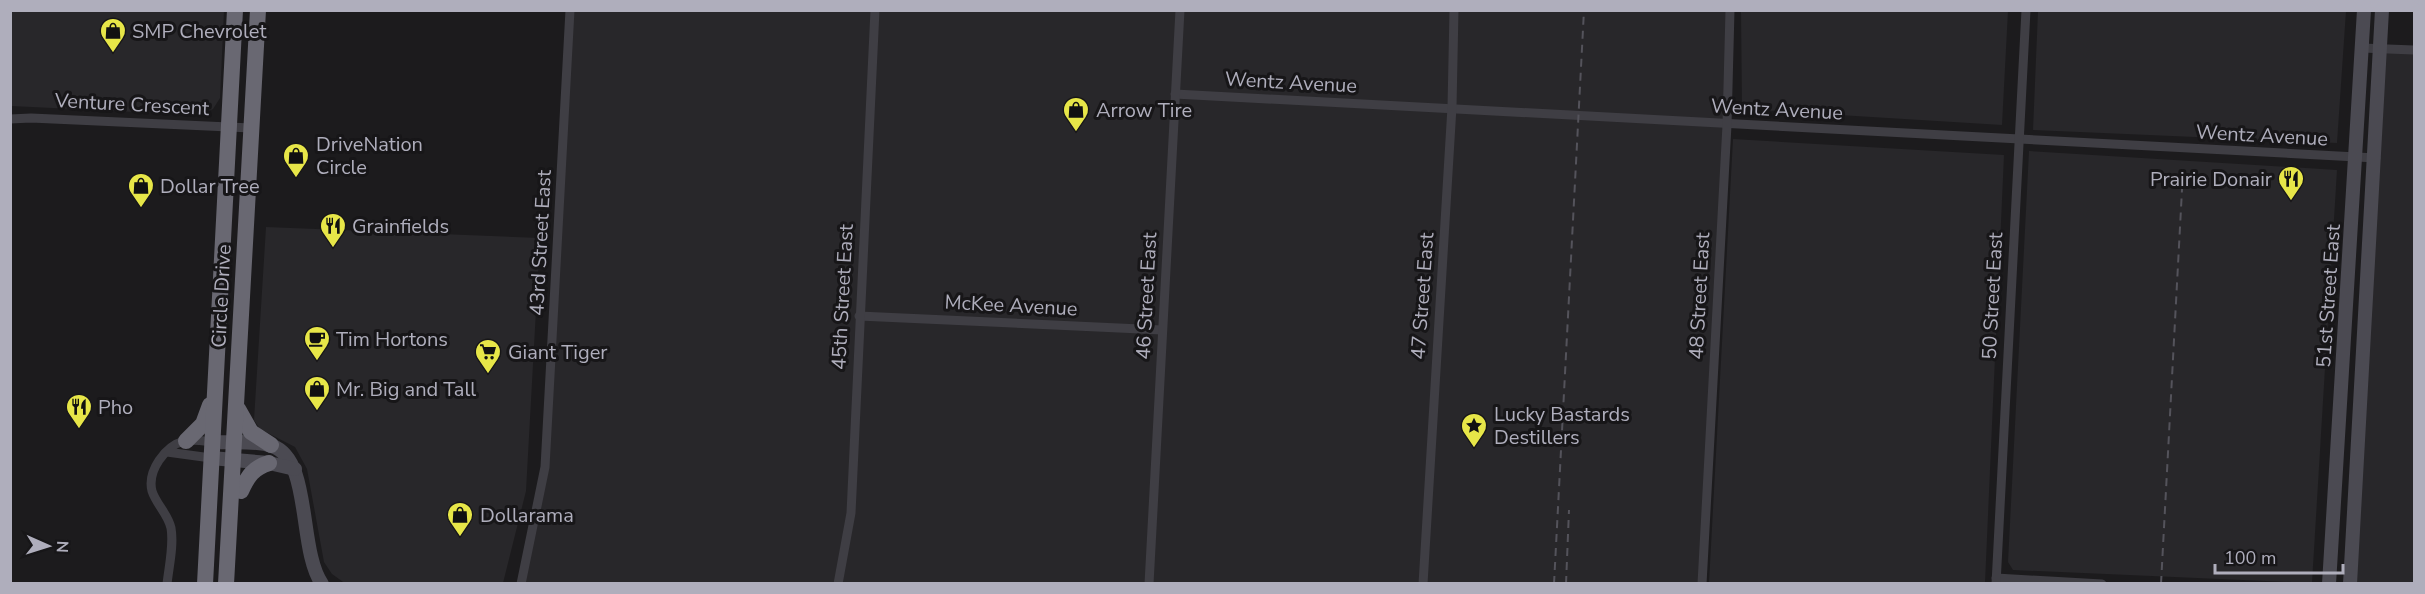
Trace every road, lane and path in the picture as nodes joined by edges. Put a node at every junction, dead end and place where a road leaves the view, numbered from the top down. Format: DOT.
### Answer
graph roads {
  1 [pos="235,10"];
  2 [pos="258,10"];
  3 [pos="570,10"];
  4 [pos="875,10"];
  5 [pos="1180,10"];
  6 [pos="1454,10"];
  7 [pos="1730,10"];
  8 [pos="2026,10"];
  9 [pos="2364,10"];
  10 [pos="2382,10"];
  11 [pos="2362,48"];
  12 [pos="2380,49"];
  13 [pos="2415,50"];
  14 [pos="1175,94"];
  15 [pos="1452,108"];
  16 [pos="10,119"];
  17 [pos="1727,125"];
  18 [pos="228,127"];
  19 [pos="251,128"];
  20 [pos="2018,140"];
  21 [pos="2355,158"];
  22 [pos="2376,158"];
  23 [pos="859,315"];
  24 [pos="1162,330"];
  25 [pos="217,375"];
  26 [pos="237,405"];
  27 [pos="186,441"];
  28 [pos="235,443"];
  29 [pos="271,445"];
  30 [pos="212,450"];
  31 [pos="167,452"];
  32 [pos="237,460"];
  33 [pos="269,463"];
  34 [pos="295,469"];
  35 [pos="242,491"];
  36 [pos="208,525"];
  37 [pos="1996,581"];
  38 [pos="234,583"];
  39 [pos="167,584"];
  40 [pos="199,584"];
  41 [pos="206,584"];
  42 [pos="322,584"];
  43 [pos="521,584"];
  44 [pos="838,584"];
  45 [pos="1149,584"];
  46 [pos="1423,584"];
  47 [pos="1702,584"];
  48 [pos="2102,584"];
  49 [pos="2329,584"];
  50 [pos="2350,584"];
  1 -- 18 [label="highway, Circle Drive"];
  2 -- 19 [label="highway, Circle Drive"];
  3 -- 43 [label="street, 43rd Street East"];
  4 -- 23 [label="street, 45th Street East"];
  5 -- 14 [label="street, 46 Street East"];
  6 -- 15 [label="street, 47 Street East"];
  7 -- 17 [label="street, 48 Street East"];
  8 -- 20 [label="street, 50 Street East"];
  9 -- 11 [label="main road, 51st Street East"];
  10 -- 12 [label="main road, 51st Street East"];
  11 -- 12 [label="street"];
  11 -- 21 [label="main road, 51st Street East"];
  12 -- 13 [label="street"];
  12 -- 22 [label="main road, 51st Street East"];
  14 -- 15 [label="street, Wentz Avenue"];
  14 -- 24 [label="street, 46 Street East"];
  15 -- 17 [label="street, Wentz Avenue"];
  15 -- 46 [label="street, 47 Street East"];
  16 -- 18 [label="street, Venture Crescent"];
  17 -- 20 [label="street, Wentz Avenue"];
  17 -- 47 [label="street, 48 Street East"];
  18 -- 19 [label="street, Venture Crescent"];
  18 -- 25 [label="highway, Circle Drive"];
  19 -- 26 [label="highway, Circle Drive"];
  20 -- 21 [label="street, Wentz Avenue"];
  20 -- 37 [label="street, 50 Street East"];
  21 -- 22 [label="street, Wentz Avenue"];
  21 -- 49 [label="main road, 51st Street East"];
  22 -- 50 [label="main road, 51st Street East"];
  23 -- 24 [label="street, McKee Avenue"];
  23 -- 44 [label="street, 45th Street East"];
  24 -- 45 [label="street, 46 Street East"];
  25 -- 27 [label="highway"];
  25 -- 30 [label="highway, Circle Drive"];
  26 -- 28 [label="highway, Circle Drive"];
  26 -- 29 [label="highway"];
  27 -- 30 [label="street"];
  27 -- 31 [label="street"];
  28 -- 29 [label="main road"];
  28 -- 30 [label="main road"];
  28 -- 32 [label="highway"];
  29 -- 34 [label="main road"];
  30 -- 31 [label="street"];
  30 -- 32 [label="main road"];
  30 -- 36 [label="highway, Circle Drive"];
  31 -- 39 [label="street"];
  32 -- 33 [label="main road"];
  32 -- 35 [label="highway"];
  32 -- 38 [label="highway"];
  33 -- 34 [label="main road"];
  33 -- 35 [label="highway"];
  34 -- 42 [label="main road"];
  35 -- 38 [label="highway"];
  36 -- 40 [label="highway"];
  36 -- 41 [label="highway, Circle Drive"];
  37 -- 48 [label="street"];
}
